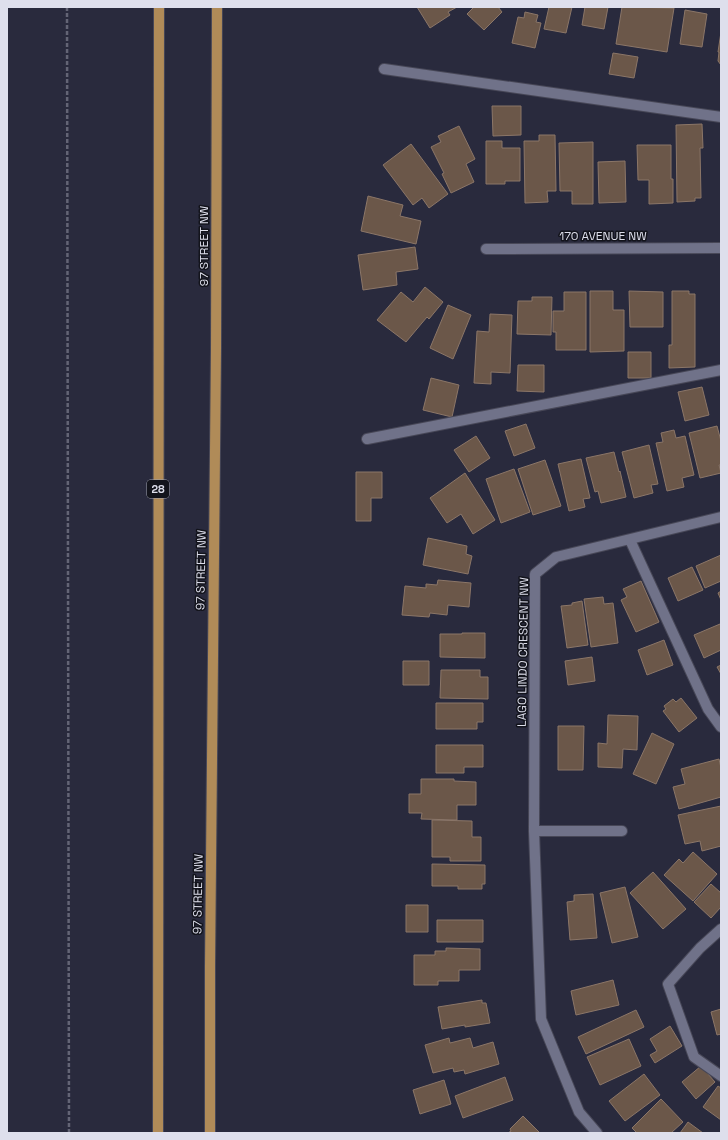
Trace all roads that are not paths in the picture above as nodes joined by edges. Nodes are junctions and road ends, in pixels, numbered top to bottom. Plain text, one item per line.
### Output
1 (159, 7) edge
2 (217, 7) edge
3 (384, 69) dead end
4 (721, 117) edge
5 (721, 248) edge
6 (486, 249) dead end
7 (721, 370) edge
8 (367, 439) dead end
9 (721, 517) edge
10 (630, 540) junction
11 (721, 727) edge
12 (534, 831) junction
13 (622, 831) dead end
14 (721, 929) edge
15 (721, 1076) edge
16 (158, 1133) edge
17 (210, 1133) edge
18 (597, 1133) edge

1 - 16 main road, 28
2 - 17 main road, 97 STREET NW
3 - 4 street
5 - 6 street, 170 AVENUE NW
7 - 8 street
9 - 10 street, LAGO LINDO CRESCENT NW
10 - 11 street
10 - 12 street, LAGO LINDO CRESCENT NW
12 - 13 street
12 - 18 street, LAGO LINDO CRESCENT NW
14 - 15 street

